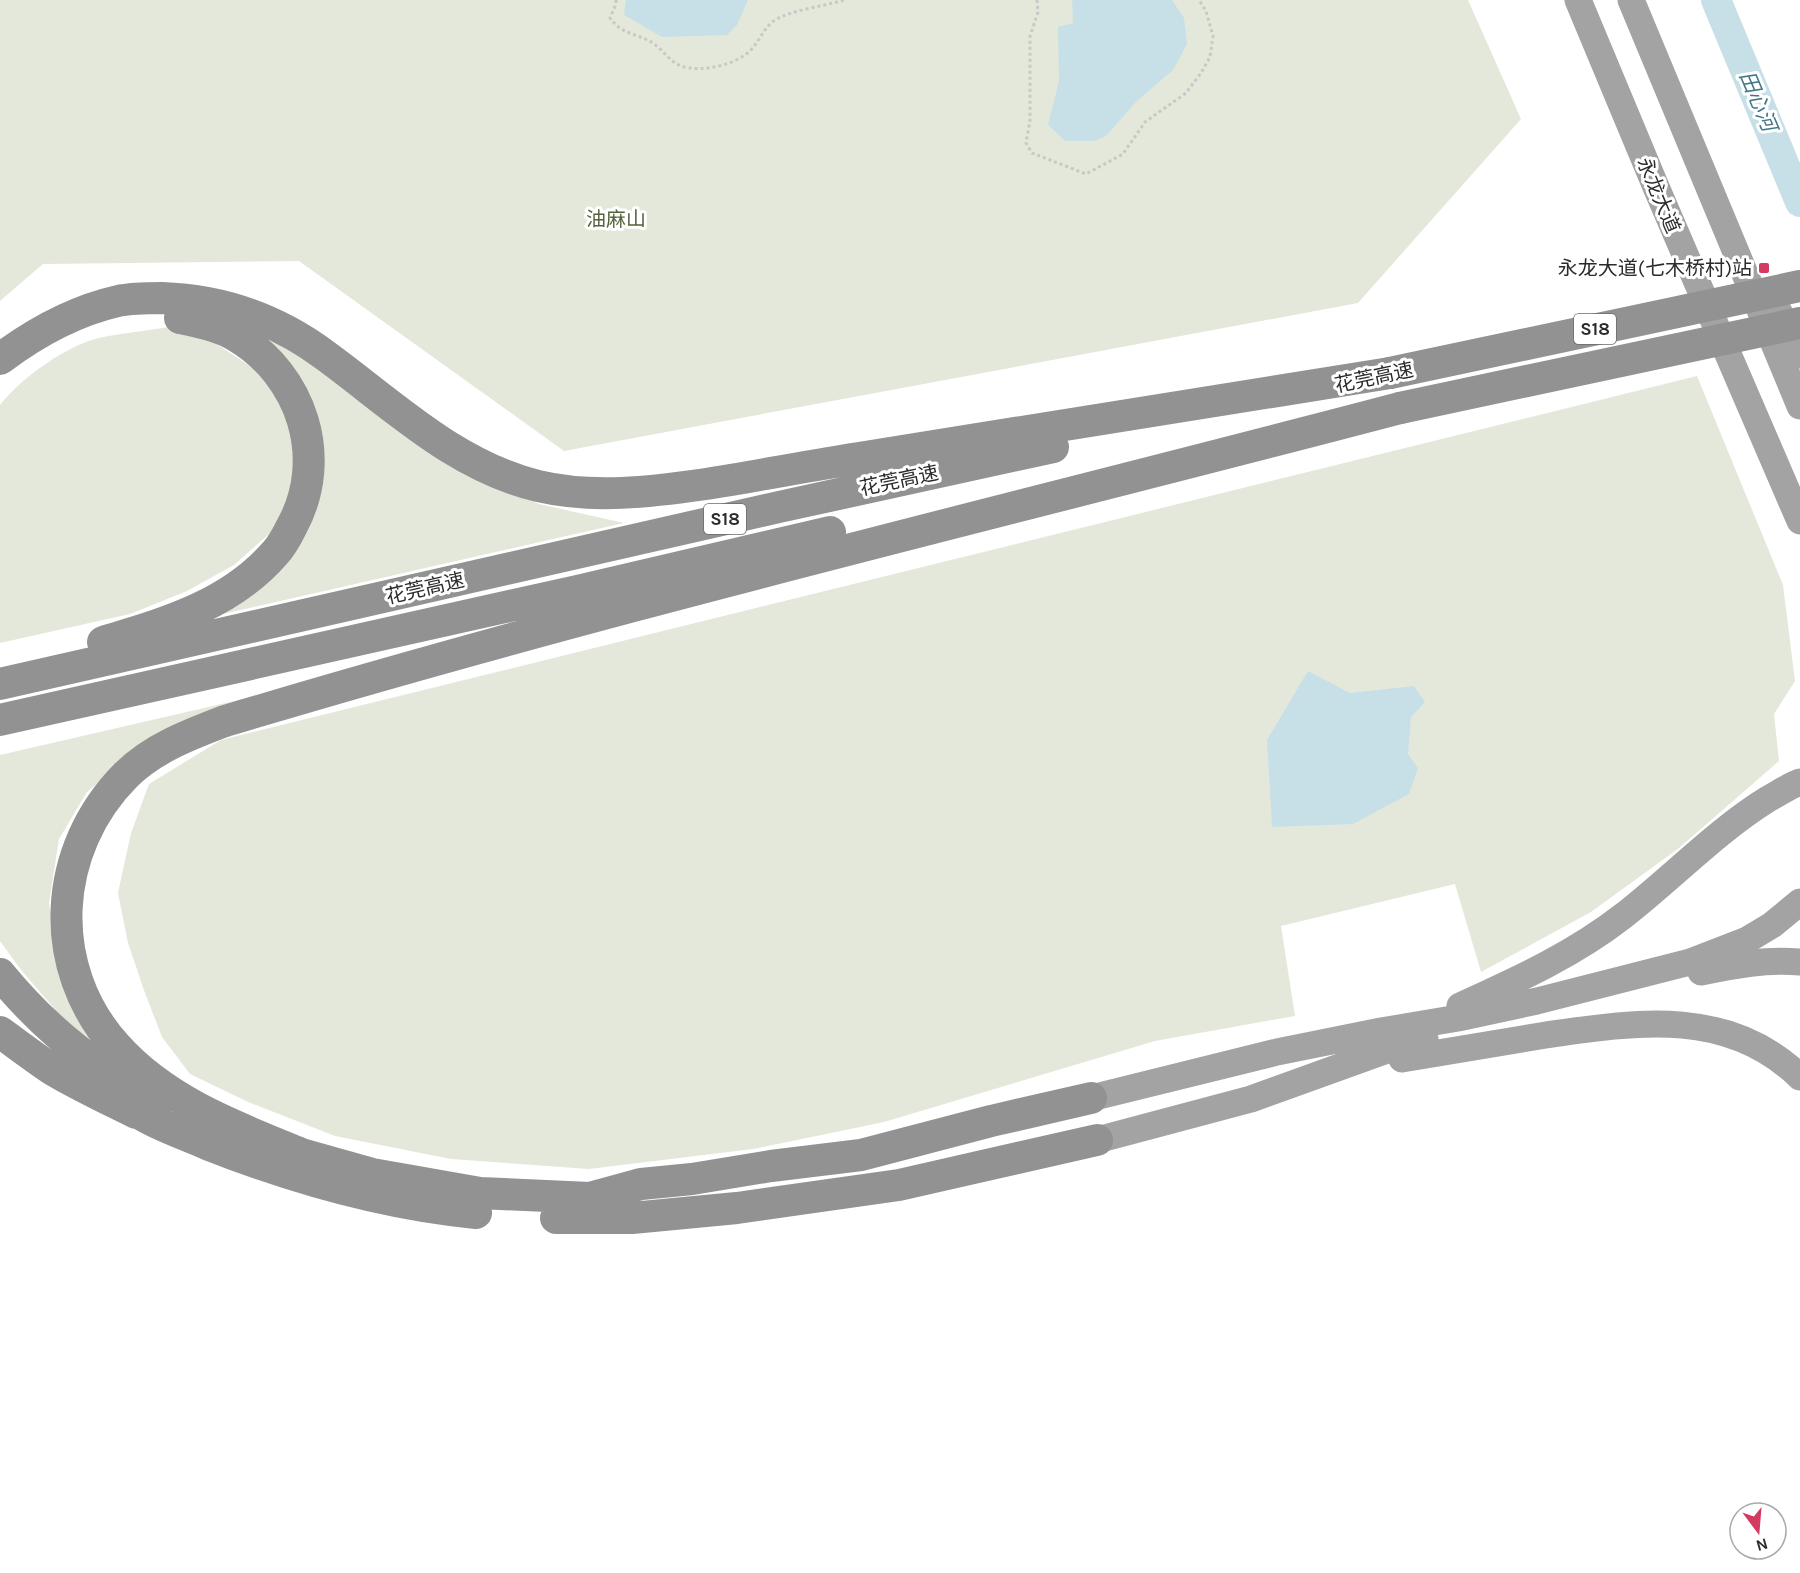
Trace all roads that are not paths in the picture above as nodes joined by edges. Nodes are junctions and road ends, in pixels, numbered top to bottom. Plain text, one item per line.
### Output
1 (1578, 0) edge
2 (1632, 0) edge
3 (1800, 286) edge
4 (1800, 323) edge
5 (1800, 355) edge
6 (0, 359) edge
7 (1390, 373) junction
8 (0, 379) edge
9 (1800, 406) edge
10 (1400, 408) junction
11 (1800, 521) edge
12 (60, 664) junction
13 (0, 669) edge
14 (0, 684) edge
15 (0, 720) edge
16 (1800, 782) edge
17 (1800, 902) edge
18 (1800, 962) edge
19 (0, 974) edge
20 (0, 1001) edge
21 (1381, 1031) junction
22 (0, 1032) edge
23 (1321, 1074) junction
24 (1800, 1077) edge
25 (1091, 1098) joint
26 (136, 1113) junction
27 (1097, 1140) joint
28 (302, 1154) junction

1 - 11 main road, 永龙大道
2 - 5 main road
2 - 9 main road
3 - 7 highway, 花莞高速 / S18, bridge
4 - 10 highway, 花莞高速 / S18, bridge
6 - 7 highway
7 - 12 highway, 花莞高速 / S18
8 - 12 highway
10 - 15 highway, 花莞高速 / S18
10 - 28 highway
12 - 13 highway
12 - 14 highway, 花莞高速 / S18
16 - 21 main road
17 - 21 main road
18 - 23 main road
19 - 28 highway
20 - 26 highway
21 - 25 main road
22 - 26 highway
23 - 24 main road
23 - 27 main road
25 - 28 highway
26 - 27 highway

